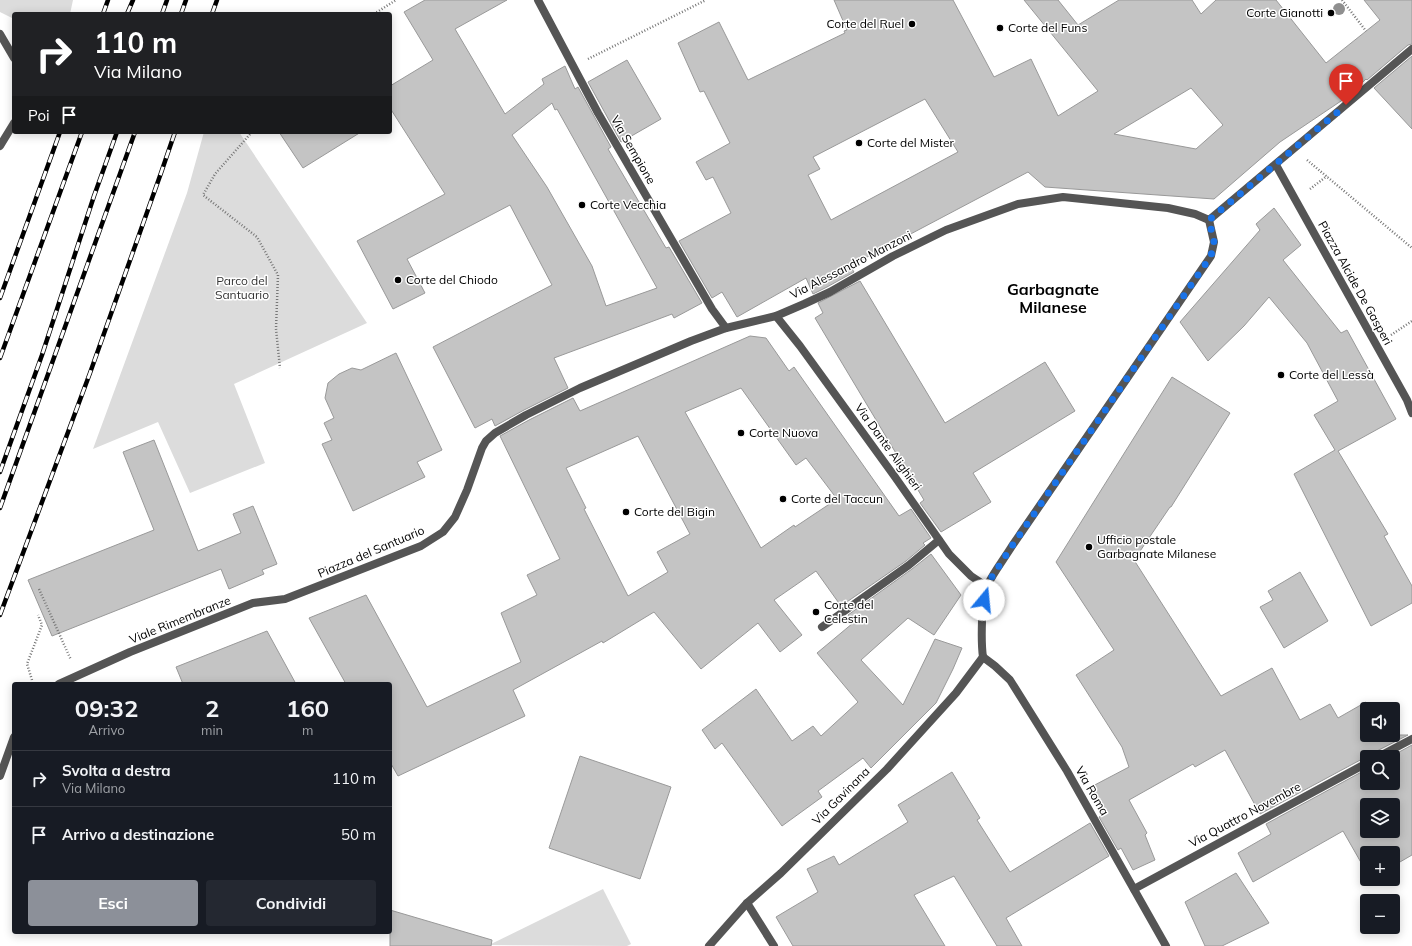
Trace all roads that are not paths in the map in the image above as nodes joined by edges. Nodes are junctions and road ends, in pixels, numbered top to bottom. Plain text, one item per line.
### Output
1 (538, 0) edge
2 (0, 34) edge
3 (1412, 49) edge
4 (12, 55) edge
5 (12, 126) edge
6 (0, 146) edge
7 (1276, 165) junction
8 (1209, 220) junction
9 (776, 316) junction
10 (726, 328) junction
11 (1412, 413) edge
12 (495, 433) joint
13 (939, 540) junction
14 (986, 586) junction
15 (313, 589) joint
16 (822, 627) dead end
17 (983, 657) junction
18 (63, 682) edge
19 (1412, 739) edge
20 (12, 743) edge
21 (1391, 750) edge
22 (1360, 767) edge
23 (0, 776) edge
24 (1134, 889) junction
25 (747, 903) junction
26 (709, 946) edge
27 (774, 946) edge
28 (1166, 946) edge

1 - 10 street, Via Sempione
2 - 4 street
3 - 7 street
5 - 6 street
7 - 8 street
7 - 11 street, Piazza Alcide De Gasperi
8 - 9 street, Via Alessandro Manzoni
8 - 14 street
9 - 10 street, Via Alessandro Manzoni
9 - 13 street, Via Dante Alighieri
10 - 12 street, Via Alessandro Manzoni
12 - 15 street, Piazza del Santuario
13 - 14 street, Via Dante Alighieri
13 - 16 street
14 - 17 street
15 - 18 street, Viale Rimembranze
17 - 24 street, Via Roma
17 - 25 street, Via Gavinana
19 - 21 street
20 - 23 street
22 - 24 street, Via Quattro Novembre
24 - 28 street, Via Roma
25 - 26 street, Via Gavinana
25 - 27 street

